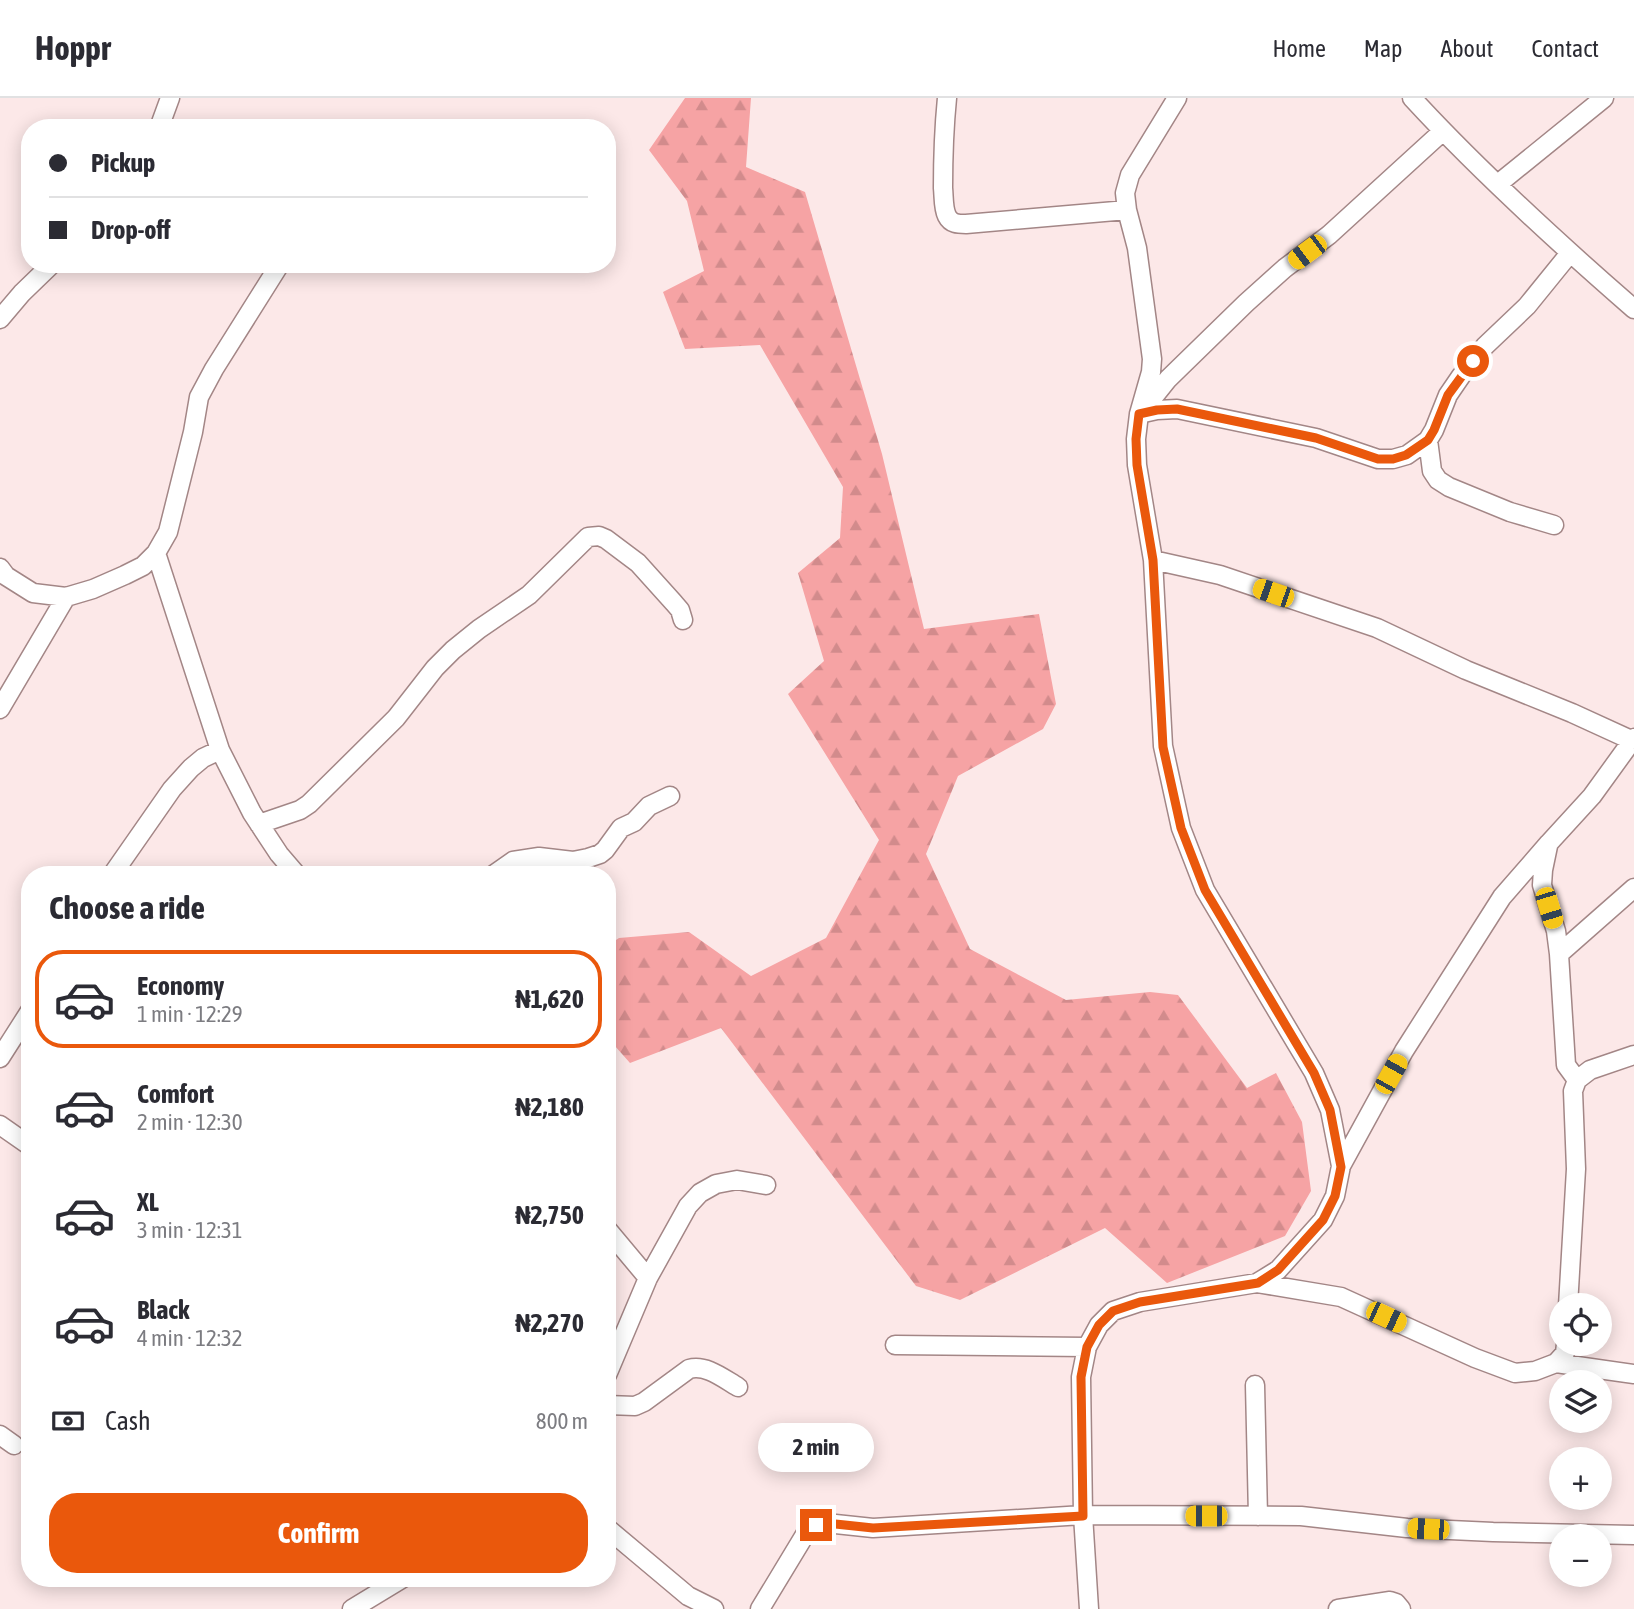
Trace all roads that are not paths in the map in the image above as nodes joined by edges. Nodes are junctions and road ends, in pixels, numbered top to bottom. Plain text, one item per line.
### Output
1 (170, 98) edge
2 (947, 98) edge
3 (1177, 98) edge
4 (1412, 98) edge
5 (1604, 98) edge
6 (162, 119) edge
7 (1443, 131) junction
8 (1498, 184) junction
9 (1127, 209) junction
10 (1570, 253) junction
11 (43, 273) edge
12 (274, 273) edge
13 (1631, 302) edge
14 (0, 319) edge
15 (1141, 410) junction
16 (1428, 440) junction
17 (1554, 525) dead end
18 (156, 553) junction
19 (1153, 560) junction
20 (0, 568) edge
21 (66, 597) junction
22 (683, 620) dead end
23 (0, 709) edge
24 (1633, 739) edge
25 (220, 750) junction
26 (670, 796) dead end
27 (259, 824) junction
28 (1549, 842) junction
29 (118, 866) edge
30 (289, 866) edge
31 (506, 866) edge
32 (1517, 880) junction
33 (1542, 885) junction
34 (1634, 888) edge
35 (1559, 954) junction
36 (21, 1025) edge
37 (1634, 1055) edge
38 (0, 1058) edge
39 (1577, 1080) junction
40 (0, 1125) edge
41 (21, 1140) edge
42 (1341, 1167) junction
43 (766, 1185) dead end
44 (616, 1240) edge
45 (648, 1278) junction
46 (1258, 1283) junction
47 (1569, 1293) edge
48 (895, 1345) dead end
49 (1087, 1347) junction
50 (616, 1354) edge
51 (1562, 1356) edge
52 (1556, 1363) junction
53 (1634, 1374) edge
54 (1255, 1385) dead end
55 (738, 1387) dead end
56 (616, 1405) edge
57 (1083, 1516) junction
58 (1258, 1516) junction
59 (1634, 1535) edge
60 (616, 1536) edge
61 (388, 1587) edge
62 (352, 1609) edge
63 (714, 1609) edge
64 (760, 1609) edge
65 (1089, 1609) edge
66 (1338, 1609) edge
67 (1401, 1609) edge

1 - 6 street
2 - 9 street
3 - 9 street
4 - 7 street
5 - 8 street
7 - 8 street
7 - 15 street
8 - 10 street
9 - 15 street
10 - 13 street
10 - 16 street
11 - 14 street
12 - 18 street
15 - 16 street
15 - 19 street
16 - 17 street
18 - 21 street
18 - 25 street
19 - 24 street
19 - 42 street
20 - 21 street
21 - 23 street
22 - 27 street
24 - 28 street
25 - 27 street
25 - 29 street
26 - 31 street
27 - 30 street
28 - 32 street
28 - 33 street
32 - 33 street
32 - 42 street
33 - 35 street
34 - 35 street
35 - 39 street
36 - 38 street
37 - 39 street
39 - 47 street
40 - 41 street
42 - 46 street
43 - 45 street
44 - 45 street
45 - 50 street
46 - 49 street
46 - 52 street
48 - 49 street
49 - 57 street
51 - 52 street
52 - 53 street
54 - 58 street
55 - 56 street
57 - 58 street
57 - 64 street
57 - 65 street
58 - 59 street
60 - 63 street
61 - 62 street
66 - 67 street

